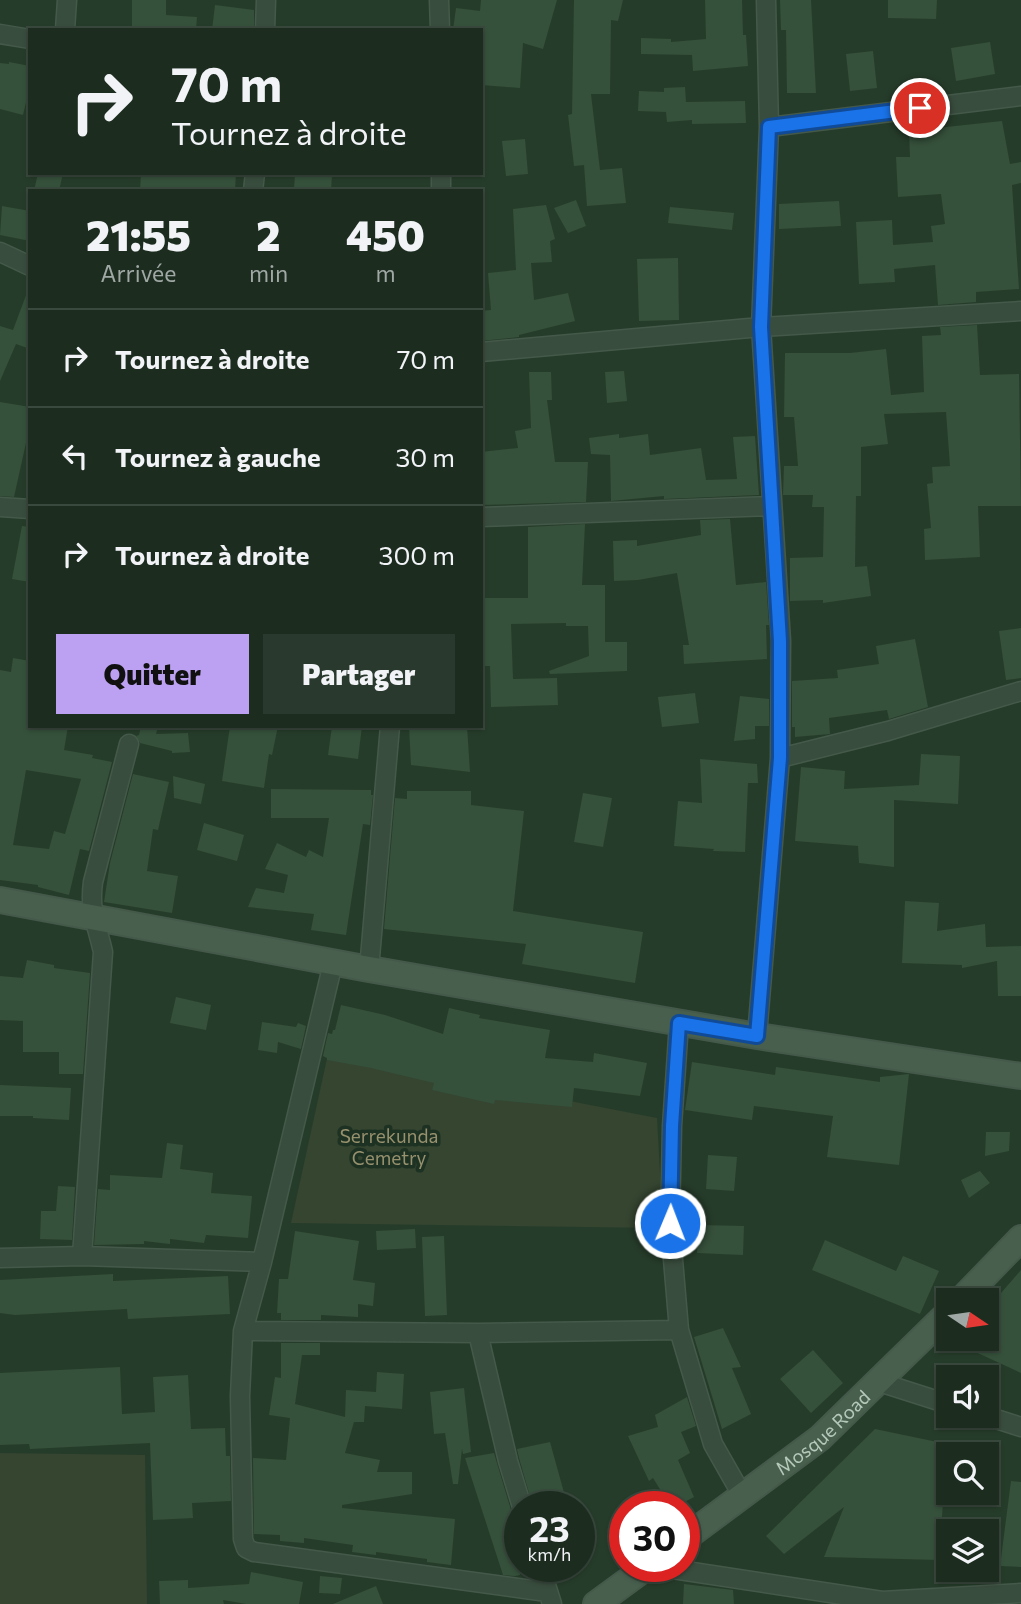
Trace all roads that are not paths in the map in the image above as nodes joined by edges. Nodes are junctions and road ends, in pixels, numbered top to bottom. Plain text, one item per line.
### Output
1 (67, 0) edge
2 (266, 0) edge
3 (439, 0) edge
4 (766, 0) edge
5 (65, 28) edge
6 (265, 28) edge
7 (439, 28) edge
8 (0, 34) edge
9 (28, 39) edge
10 (1021, 96) edge
11 (769, 127) junction
12 (0, 252) edge
13 (28, 265) edge
14 (1021, 311) edge
15 (761, 327) junction
16 (483, 352) edge
17 (772, 506) junction
18 (0, 507) edge
19 (28, 509) edge
20 (483, 517) edge
21 (1021, 691) edge
22 (390, 728) edge
23 (129, 744) dead end
24 (780, 758) junction
25 (0, 900) edge
26 (92, 917) junction
27 (333, 962) junction
28 (369, 970) junction
29 (679, 1023) junction
30 (757, 1036) junction
31 (1021, 1076) edge
32 (1021, 1238) edge
33 (82, 1255) junction
34 (0, 1258) edge
35 (262, 1262) junction
36 (973, 1288) edge
37 (936, 1325) edge
38 (679, 1330) junction
39 (243, 1331) junction
40 (478, 1334) junction
41 (879, 1382) junction
42 (936, 1400) edge
43 (999, 1420) edge
44 (1021, 1427) edge
45 (517, 1491) edge
46 (742, 1495) junction
47 (700, 1527) edge
48 (700, 1574) edge
49 (627, 1582) edge
50 (1021, 1593) edge
51 (550, 1598) edge
52 (882, 1602) edge
53 (596, 1604) edge

1 - 5 street
2 - 6 street
3 - 7 street
4 - 11 street
8 - 9 street
10 - 11 street
11 - 15 street
12 - 13 street
14 - 15 street
15 - 16 street
15 - 17 street
17 - 20 street
17 - 24 street
18 - 19 street
21 - 24 street
22 - 28 street
23 - 26 street
24 - 30 street
25 - 26 street
26 - 27 street
26 - 33 street
27 - 28 street
27 - 35 street
28 - 29 street
29 - 30 street
29 - 38 street
30 - 31 street
32 - 36 street
33 - 34 street
33 - 35 street
35 - 39 street
37 - 41 street, Mosque Road
38 - 40 street
38 - 46 street
39 - 40 street
39 - 51 street
40 - 45 street
41 - 42 street
41 - 46 street, Mosque Road
43 - 44 street
46 - 47 street, Mosque Road
48 - 52 street
49 - 53 street
50 - 52 street

